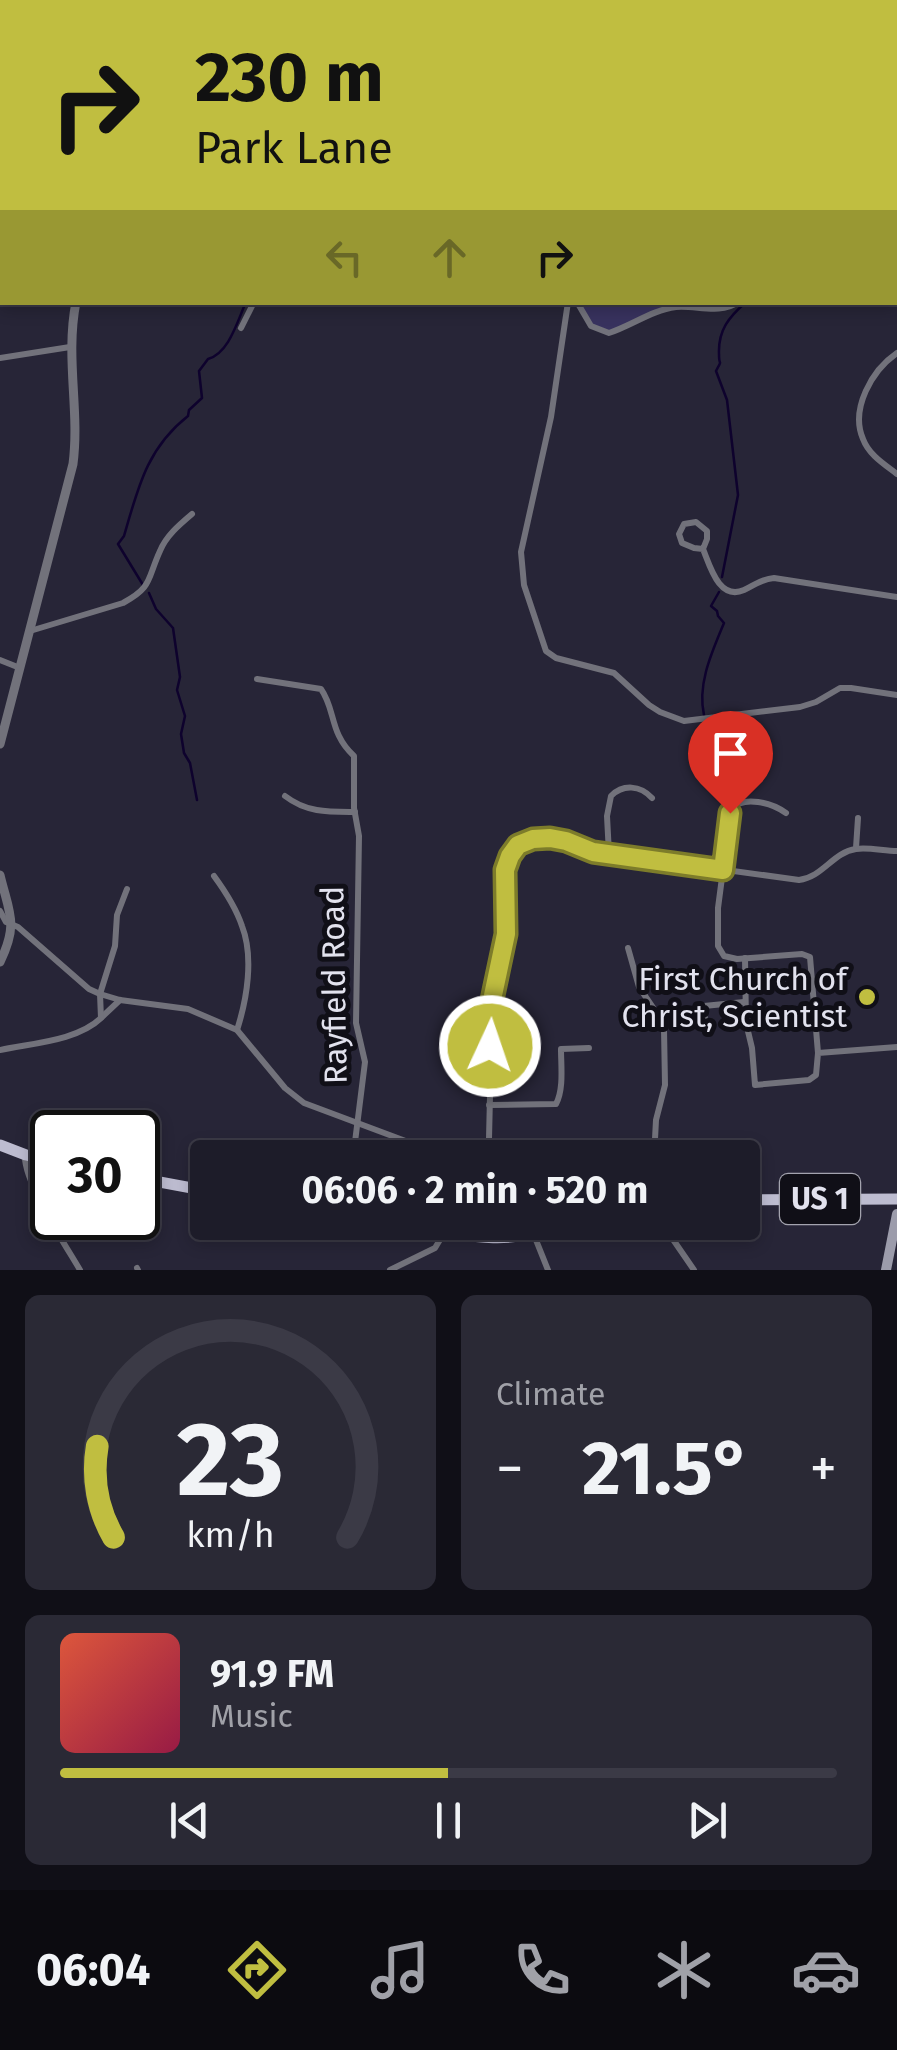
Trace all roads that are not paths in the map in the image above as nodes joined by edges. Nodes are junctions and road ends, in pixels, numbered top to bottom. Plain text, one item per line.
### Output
1 (76, 305) edge
2 (252, 305) edge
3 (568, 305) edge
4 (578, 305) edge
5 (732, 305) edge
6 (581, 312) junction
7 (566, 314) junction
8 (241, 328) dead end
9 (70, 347) junction
10 (897, 353) edge
11 (0, 358) edge
12 (897, 474) edge
13 (192, 514) dead end
14 (703, 548) junction
15 (897, 597) edge
16 (30, 631) junction
17 (0, 660) edge
18 (20, 668) junction
19 (257, 679) dead end
20 (897, 694) edge
21 (0, 744) edge
22 (285, 796) dead end
23 (652, 798) dead end
24 (355, 812) junction
25 (786, 813) dead end
26 (858, 818) dead end
27 (856, 848) junction
28 (897, 852) edge
29 (610, 854) junction
30 (723, 870) junction
31 (0, 875) edge
32 (214, 876) dead end
33 (127, 890) dead end
34 (0, 911) edge
35 (11, 924) junction
36 (628, 948) dead end
37 (745, 958) junction
38 (0, 962) edge
39 (100, 994) junction
40 (120, 1000) junction
41 (744, 1002) junction
42 (101, 1018) junction
43 (705, 1020) dead end
44 (236, 1030) junction
45 (897, 1047) edge
46 (589, 1048) dead end
47 (0, 1050) edge
48 (818, 1052) junction
49 (489, 1105) junction
50 (358, 1122) junction
51 (356, 1140) edge
52 (404, 1140) edge
53 (488, 1140) edge
54 (655, 1140) edge
55 (0, 1146) edge
56 (0, 1155) edge
57 (26, 1155) junction
58 (30, 1156) edge
59 (160, 1182) edge
60 (190, 1188) edge
61 (897, 1199) edge
62 (760, 1200) edge
63 (897, 1214) edge
64 (441, 1240) edge
65 (536, 1240) edge
66 (673, 1240) edge
67 (80, 1270) edge
68 (390, 1270) edge
69 (548, 1270) edge
70 (694, 1270) edge
71 (886, 1270) edge

1 - 9 street
2 - 8 street
3 - 7 street
4 - 6 street
5 - 6 street
6 - 7 street
7 - 20 street
9 - 11 street
9 - 16 street
10 - 12 street
13 - 16 street
14 - 14 street
14 - 15 street
16 - 18 street
17 - 18 street
18 - 21 street
19 - 24 street, Rayfield Road
22 - 24 street
23 - 29 street
24 - 50 street, Rayfield Road
25 - 30 street
26 - 27 street
27 - 28 street
27 - 30 street
29 - 30 street
29 - 49 street
30 - 37 street
31 - 35 street
32 - 44 street
33 - 39 street
34 - 35 street
35 - 38 street
35 - 39 street
36 - 54 street
37 - 41 street
37 - 48 street
39 - 40 street
39 - 42 street
40 - 42 street
40 - 44 street
41 - 43 street
41 - 48 street
42 - 47 street
44 - 50 street
45 - 48 street
46 - 49 street
49 - 53 street
50 - 51 street, Rayfield Road
50 - 52 street
55 - 57 main road
56 - 57 main road
57 - 58 main road
57 - 67 street
59 - 60 main road
61 - 62 main road, US 1
63 - 71 main road
64 - 68 street
65 - 69 street
66 - 70 street

